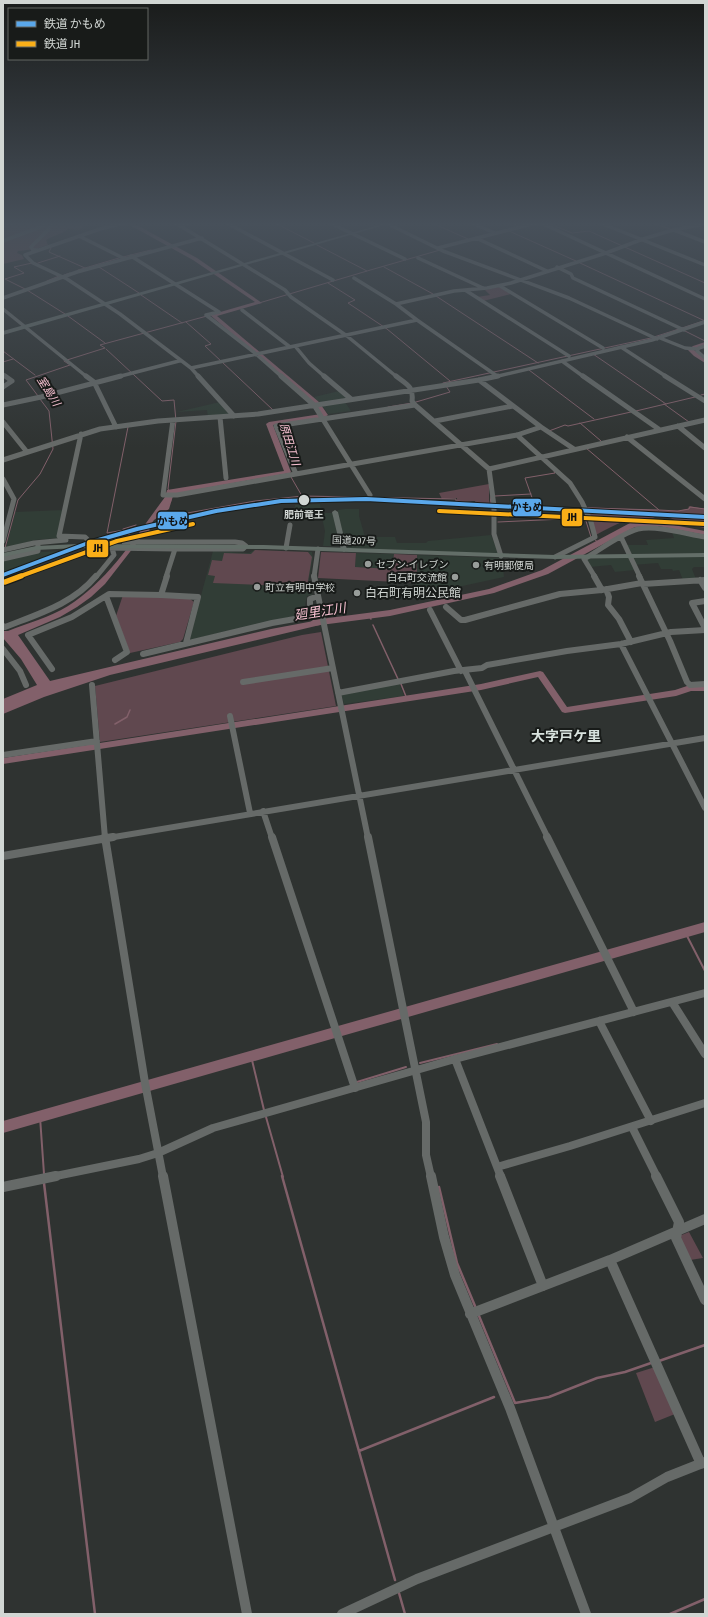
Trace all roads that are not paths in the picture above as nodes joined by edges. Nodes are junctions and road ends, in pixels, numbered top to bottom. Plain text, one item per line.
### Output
1 (96, 297) edge
2 (125, 297) edge
3 (196, 297) edge
4 (292, 297) edge
5 (385, 297) edge
6 (424, 297) edge
7 (477, 297) edge
8 (519, 297) edge
9 (568, 297) edge
10 (615, 297) edge
11 (104, 303) junction
12 (396, 304) junction
13 (3, 309) edge
14 (242, 310) dead end
15 (417, 320) junction
16 (705, 322) edge
17 (26, 326) junction
18 (682, 329) junction
19 (3, 333) edge
20 (347, 336) junction
21 (656, 338) junction
22 (292, 346) junction
23 (705, 346) edge
24 (622, 347) junction
25 (603, 348) dead end
26 (697, 349) junction
27 (256, 353) junction
28 (569, 356) dead end
29 (705, 358) edge
30 (179, 361) junction
31 (562, 361) junction
32 (191, 368) junction
33 (3, 374) edge
34 (494, 374) junction
35 (479, 380) junction
36 (94, 382) junction
37 (3, 387) edge
38 (412, 390) junction
39 (351, 400) junction
40 (705, 401) edge
41 (414, 403) junction
42 (313, 404) junction
43 (3, 405) edge
44 (513, 406) junction
45 (234, 416) junction
46 (220, 417) junction
47 (323, 419) junction
48 (175, 420) junction
49 (705, 420) edge
50 (435, 421) junction
51 (3, 422) edge
52 (116, 426) junction
53 (677, 426) junction
54 (541, 427) junction
55 (660, 430) junction
56 (81, 434) junction
57 (518, 435) junction
58 (627, 437) junction
59 (461, 445) junction
60 (705, 448) edge
61 (574, 449) junction
62 (27, 452) junction
63 (540, 457) junction
64 (3, 460) edge
65 (351, 465) junction
66 (488, 469) junction
67 (292, 474) junction
68 (226, 478) dead end
69 (3, 479) edge
70 (370, 495) dead end
71 (705, 500) edge
72 (335, 512) dead end
73 (290, 525) dead end
74 (621, 537) junction
75 (705, 537) edge
76 (3, 541) edge
77 (124, 542) dead end
78 (38, 543) junction
79 (246, 546) junction
80 (105, 548) dead end
81 (115, 548) junction
82 (286, 548) junction
83 (175, 549) junction
84 (318, 549) junction
85 (3, 550) edge
86 (344, 550) junction
87 (3, 555) edge
88 (705, 555) edge
89 (501, 556) junction
90 (630, 556) junction
91 (587, 557) junction
92 (555, 558) junction
93 (3, 559) edge
94 (703, 580) edge
95 (643, 583) junction
96 (705, 588) edge
97 (604, 590) junction
98 (161, 595) junction
99 (106, 596) junction
100 (318, 596) junction
101 (705, 602) edge
102 (446, 607) dead end
103 (430, 610) dead end
104 (3, 626) edge
105 (705, 629) edge
106 (665, 633) junction
107 (631, 642) junction
108 (186, 643) junction
109 (621, 644) junction
110 (3, 649) edge
111 (143, 654) dead end
112 (115, 660) dead end
113 (333, 668) junction
114 (52, 669) dead end
115 (463, 671) junction
116 (243, 682) dead end
117 (705, 684) edge
118 (26, 685) dead end
119 (92, 685) dead end
120 (338, 693) junction
121 (231, 722) dead end
122 (705, 738) edge
123 (97, 744) junction
124 (671, 744) junction
125 (3, 755) edge
126 (514, 770) junction
127 (359, 795) junction
128 (705, 808) edge
129 (263, 811) junction
130 (250, 814) junction
131 (105, 837) junction
132 (3, 856) edge
133 (705, 993) edge
134 (672, 1002) junction
135 (634, 1012) junction
136 (600, 1022) junction
137 (705, 1054) edge
138 (455, 1059) junction
139 (416, 1070) junction
140 (355, 1088) junction
141 (705, 1103) edge
142 (651, 1121) junction
143 (632, 1127) junction
144 (158, 1153) junction
145 (497, 1167) junction
146 (3, 1187) edge
147 (705, 1219) edge
148 (677, 1231) junction
149 (610, 1260) junction
150 (543, 1286) junction
151 (705, 1300) edge
152 (470, 1314) junction
153 (703, 1463) edge
154 (555, 1527) junction
155 (248, 1614) edge
156 (342, 1614) edge
157 (586, 1614) edge

1 - 11 street
2 - 11 main road
3 - 27 street
4 - 20 street
5 - 12 street
6 - 12 street
7 - 28 street
8 - 25 street
9 - 21 street
10 - 18 street
11 - 17 main road
11 - 30 street
12 - 15 street
13 - 17 street
14 - 22 street
15 - 20 street
15 - 34 street
16 - 18 street
17 - 19 main road
17 - 36 street
18 - 21 street
20 - 22 street
20 - 38 street
21 - 24 street
21 - 26 street
22 - 27 street
22 - 39 street
23 - 26 street
24 - 31 street
24 - 40 street
26 - 29 street
27 - 32 street
27 - 42 street
30 - 32 street
30 - 36 street
31 - 34 street
31 - 55 street
32 - 45 street
33 - 37 street
34 - 35 street
35 - 38 street
35 - 44 street
36 - 43 street
36 - 52 street
38 - 39 street
38 - 41 street
39 - 42 street
41 - 47 street
41 - 50 street
42 - 45 street
42 - 47 street
44 - 50 street
44 - 54 street
45 - 46 street
46 - 48 street
46 - 68 street
47 - 65 street
47 - 67 street
48 - 52 street
48 - 67 street
49 - 53 street
50 - 59 street
51 - 62 street
52 - 56 street
53 - 55 street
53 - 60 street
54 - 57 street
54 - 61 street
55 - 58 street
56 - 62 street
56 - 78 street
57 - 59 street
57 - 63 street
58 - 61 street
58 - 71 street
59 - 65 street
59 - 66 street
61 - 63 street
62 - 64 street
63 - 66 street
63 - 92 street
65 - 67 street
65 - 70 street
66 - 89 street
69 - 76 street
72 - 86 main road
73 - 82 street
74 - 75 street
74 - 90 street
74 - 91 street
77 - 79 street
78 - 85 street
78 - 93 street
79 - 82 highway, 国道207号
79 - 83 street
79 - 87 highway, 国道207号
80 - 81 street
81 - 83 street
81 - 104 street
82 - 84 highway, 国道207号
83 - 98 street
84 - 86 highway, 国道207号
84 - 100 street
86 - 89 highway, 国道207号
88 - 90 highway, 国道207号
89 - 92 highway, 国道207号
90 - 91 highway, 国道207号
90 - 95 street
91 - 92 highway, 国道207号
91 - 97 street
94 - 95 street
94 - 96 street
95 - 97 street
95 - 106 street
97 - 102 street
97 - 107 street
98 - 99 street
98 - 108 street
99 - 112 street
99 - 114 street
100 - 108 street
100 - 113 street
101 - 105 street
103 - 115 street
105 - 106 street
106 - 107 street
106 - 117 street
107 - 109 street
108 - 111 street
109 - 115 street
109 - 124 street
110 - 118 street
113 - 116 street
113 - 120 street
115 - 120 street
115 - 126 street
119 - 123 street
120 - 127 street
121 - 130 street
122 - 124 street
123 - 125 street
123 - 131 street
124 - 126 street
124 - 128 street
126 - 127 street
126 - 135 street
127 - 129 street
127 - 139 street
129 - 130 street
129 - 140 street
130 - 131 street
131 - 132 street
131 - 144 street
133 - 134 street
134 - 135 street
134 - 137 street
135 - 136 street
136 - 138 street
136 - 142 street
138 - 139 street
138 - 145 street
139 - 140 street
139 - 152 street
140 - 144 street
141 - 142 street
142 - 143 street
143 - 145 street
143 - 148 street
144 - 146 street
144 - 155 street
145 - 150 street
147 - 148 street
148 - 149 street
148 - 151 street
149 - 150 street
149 - 153 street
150 - 152 street
152 - 154 street
153 - 154 street
154 - 156 street
154 - 157 street

